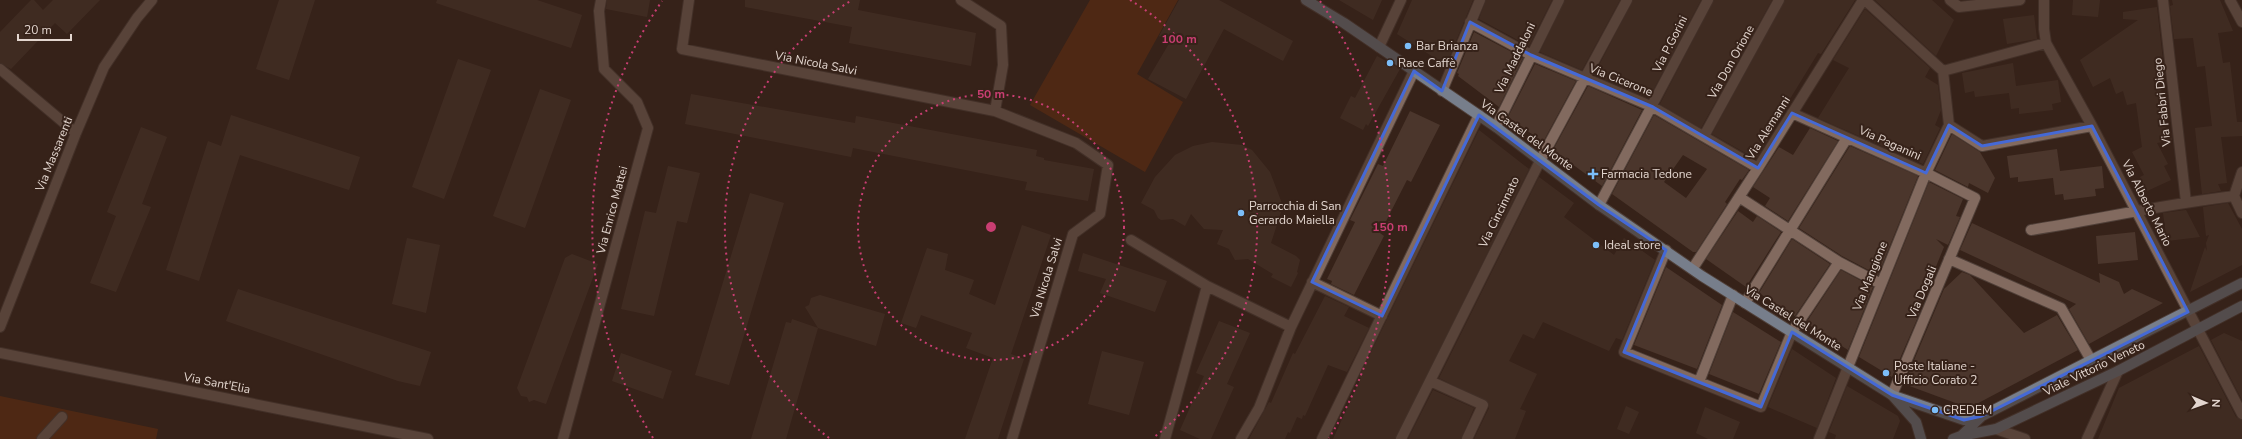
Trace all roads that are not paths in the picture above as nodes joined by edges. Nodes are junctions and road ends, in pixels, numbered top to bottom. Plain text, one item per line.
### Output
1 (152, 0) edge
2 (601, 0) edge
3 (689, 0) edge
4 (961, 0) edge
5 (1306, 0) edge
6 (1401, 0) edge
7 (1480, 0) edge
8 (1559, 0) edge
9 (1626, 0) edge
10 (1708, 0) edge
11 (1779, 0) edge
12 (1864, 0) edge
13 (1950, 0) edge
14 (2020, 0) edge
15 (2044, 0) edge
16 (2163, 0) edge
17 (2230, 0) edge
18 (1470, 22) junction
19 (2242, 22) edge
20 (2046, 43) junction
21 (1379, 47) junction
22 (1531, 55) junction
23 (0, 69) edge
24 (1414, 71) junction
25 (1944, 71) junction
26 (1585, 79) junction
27 (1442, 91) junction
28 (1653, 106) junction
29 (994, 111) junction
30 (1792, 113) junction
31 (1478, 115) junction
32 (1949, 125) junction
33 (2092, 126) junction
34 (1496, 127) junction
35 (76, 133) junction
36 (1704, 136) junction
37 (1847, 138) junction
38 (1540, 159) junction
39 (1758, 168) junction
40 (2242, 172) edge
41 (1926, 174) junction
42 (2234, 196) junction
43 (1739, 197) junction
44 (1975, 198) joint
45 (2186, 202) junction
46 (1599, 205) junction
47 (2137, 212) junction
48 (2242, 213) edge
49 (1789, 229) junction
50 (2031, 230) dead end
51 (1131, 240) dead end
52 (1666, 250) junction
53 (1949, 259) junction
54 (1839, 262) junction
55 (1693, 268) junction
56 (1312, 282) junction
57 (2242, 283) edge
58 (1881, 284) junction
59 (1207, 286) junction
60 (1733, 295) junction
61 (1745, 303) junction
62 (2242, 306) edge
63 (2188, 312) junction
64 (1382, 316) junction
65 (1291, 327) junction
66 (0, 328) edge
67 (2198, 331) junction
68 (1792, 332) junction
69 (0, 353) edge
70 (2091, 360) junction
71 (1847, 367) junction
72 (2118, 371) junction
73 (1430, 381) junction
74 (1698, 382) junction
75 (1892, 396) junction
76 (2242, 414) edge
77 (1982, 416) junction
78 (62, 417) dead end
79 (1996, 430) junction
80 (1957, 437) edge
81 (42, 439) edge
82 (428, 439) edge
83 (563, 439) edge
84 (1012, 439) edge
85 (1165, 439) edge
86 (1241, 439) edge
87 (1322, 439) edge
88 (1401, 439) edge
89 (1467, 439) edge
90 (1819, 439) edge
91 (1921, 439) edge
92 (2025, 439) edge
93 (2086, 439) edge

1 - 35 street, Via Massarenti
2 - 83 street, Via Enrico Mattei
3 - 29 street, Via Nicola Salvi
4 - 29 street
5 - 21 main road, Via Castel del Monte
6 - 21 street
7 - 18 street
8 - 22 street, Via Maddaloni
9 - 26 street, Via Cincinnato
10 - 28 street, Via P.Gorini
11 - 36 street, Via Don Orione
12 - 25 street
12 - 30 street, Via Alemanni
13 - 14 street
15 - 20 street, Via Alberto Mario
16 - 45 street, Via Fabbri Diego
17 - 19 street
18 - 22 street, Via Cicerone
18 - 27 street
20 - 25 street
20 - 33 street, Via Alberto Mario
21 - 24 main road, Via Castel del Monte
22 - 26 street, Via Cicerone
22 - 34 street, Via Maddaloni
23 - 35 street
24 - 27 main road, Via Castel del Monte
24 - 56 street
25 - 32 street
26 - 28 street, Via Cicerone
26 - 38 street, Via Cincinnato
27 - 31 main road, Via Castel del Monte
28 - 36 street, Via Cicerone
28 - 46 street, Via P.Gorini
29 - 84 street, Via Nicola Salvi
30 - 37 street, Via Paganini
30 - 39 street, Via Alemanni
31 - 34 main road, Via Castel del Monte
31 - 64 street
32 - 33 street
32 - 41 street, Via Mangione
33 - 47 street, Via Alberto Mario
34 - 38 main road, Via Castel del Monte
35 - 66 street, Via Massarenti
36 - 39 street, Via Cicerone
37 - 41 street, Via Paganini
37 - 49 street
38 - 46 main road, Via Castel del Monte
38 - 73 street, Via Cincinnato
39 - 43 street, Via Alemanni
40 - 42 street
41 - 44 street, Via Paganini
41 - 58 street, Via Mangione
42 - 45 street
42 - 48 street
43 - 49 street
43 - 55 street, Via Alemanni
44 - 53 street, Via Dogali
45 - 47 street
46 - 52 main road, Via Castel del Monte
47 - 50 street
47 - 63 street, Via Alberto Mario
49 - 54 street
49 - 61 street
51 - 59 street
52 - 55 main road, Via Castel del Monte
52 - 74 street
53 - 70 street
53 - 75 street, Via Dogali
54 - 58 street
54 - 68 street
55 - 60 main road, Via Castel del Monte
56 - 64 street
56 - 65 street
57 - 63 main road, Viale Vittorio Veneto
58 - 71 street, Via Mangione
59 - 65 street
59 - 85 street
60 - 61 main road, Via Castel del Monte
60 - 74 street
61 - 68 main road, Via Castel del Monte
62 - 67 main road, Viale Vittorio Veneto
63 - 67 street, Via Alberto Mario
63 - 70 main road, Viale Vittorio Veneto
64 - 87 street
65 - 86 street
67 - 72 main road, Viale Vittorio Veneto
67 - 76 street, Via Alberto Mario
68 - 71 main road, Via Castel del Monte
68 - 74 street
69 - 82 street, Via Sant'Elia
70 - 77 main road, Viale Vittorio Veneto
71 - 75 main road, Via Castel del Monte
71 - 90 street, Via Mangione
72 - 79 main road, Viale Vittorio Veneto
72 - 93 street
73 - 88 street, Via Cincinnato
73 - 89 street
75 - 77 main road, Via Castel del Monte
75 - 91 main road, Via Castel del Monte
77 - 80 main road
78 - 81 street
79 - 80 main road, Viale Vittorio Veneto
79 - 92 street

